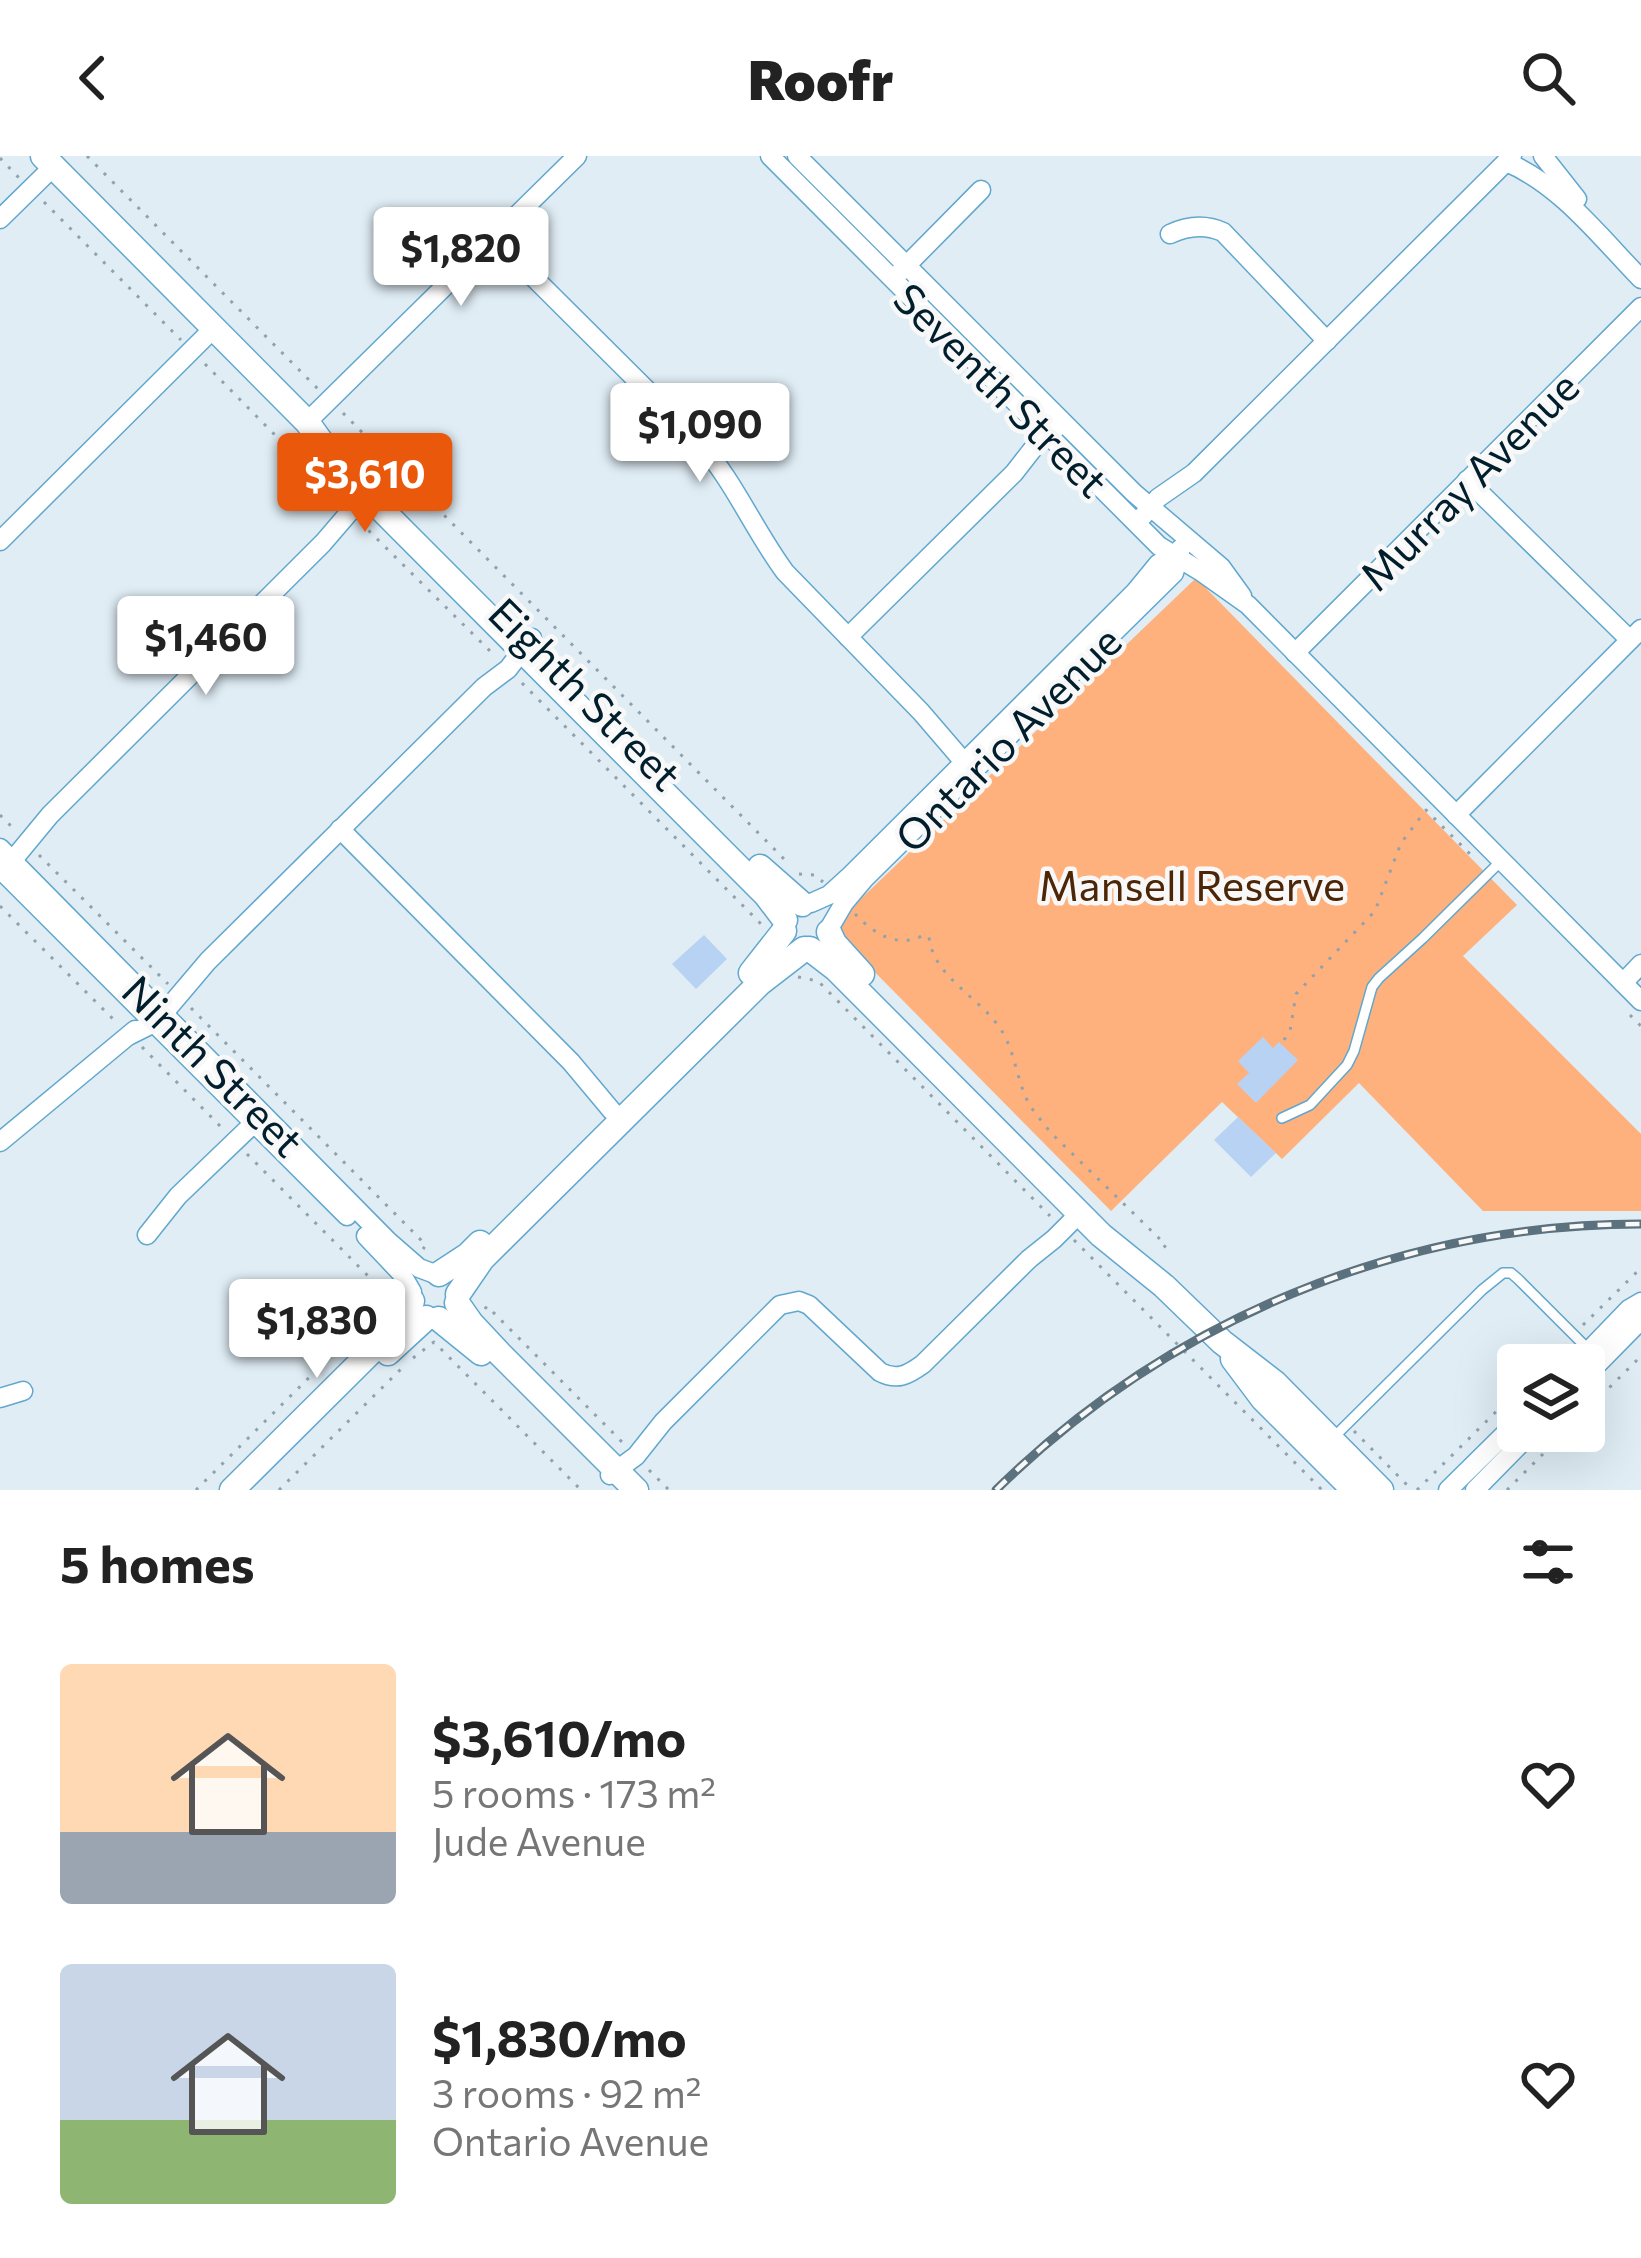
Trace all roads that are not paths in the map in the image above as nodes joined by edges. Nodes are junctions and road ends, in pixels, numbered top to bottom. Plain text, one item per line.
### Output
1 (577, 156) edge
2 (770, 156) edge
3 (797, 156) edge
4 (1543, 156) edge
5 (1509, 159) edge
6 (48, 162) edge
7 (981, 190) dead end
8 (0, 219) edge
9 (1170, 234) dead end
10 (494, 238) junction
11 (1641, 263) edge
12 (900, 272) junction
13 (1641, 279) edge
14 (1641, 308) edge
15 (213, 329) junction
16 (1328, 340) junction
17 (1064, 423) junction
18 (312, 427) junction
19 (1050, 438) junction
20 (1467, 480) junction
21 (365, 502) junction
22 (1155, 512) junction
23 (1139, 526) junction
24 (0, 542) edge
25 (1182, 549) junction
26 (1635, 635) edge
27 (848, 637) junction
28 (1295, 653) junction
29 (517, 654) junction
30 (971, 762) junction
31 (1456, 815) junction
32 (340, 829) junction
33 (3, 860) edge
34 (1501, 861) junction
35 (807, 927) junction
36 (1641, 964) edge
37 (1623, 983) junction
38 (1641, 1001) edge
39 (155, 1014) junction
40 (616, 1107) junction
41 (1282, 1118) dead end
42 (253, 1124) junction
43 (0, 1142) edge
44 (1069, 1218) junction
45 (147, 1235) dead end
46 (1164, 1286) junction
47 (423, 1296) junction
48 (1641, 1302) edge
49 (1641, 1320) edge
50 (1580, 1344) edge
51 (1600, 1344) edge
52 (1605, 1346) edge
53 (23, 1391) dead end
54 (0, 1398) edge
55 (1497, 1442) edge
56 (1324, 1446) junction
57 (1512, 1452) edge
58 (614, 1476) edge
59 (232, 1490) edge
60 (250, 1490) edge
61 (636, 1490) edge
62 (1354, 1490) edge
63 (1381, 1490) edge
64 (1448, 1490) edge
65 (1475, 1490) edge

1 - 10 street
2 - 12 street, Seventh Street
3 - 12 street, Seventh Street
4 - 11 street
5 - 13 street
5 - 16 street
6 - 8 street
6 - 15 street, Eighth Street
7 - 12 street
9 - 16 street
10 - 18 street
10 - 27 street
12 - 17 street, Seventh Street
12 - 19 street, Seventh Street
14 - 20 street, Murray Avenue
15 - 18 street, Eighth Street
15 - 24 street
16 - 22 street
17 - 19 street
17 - 22 street, Seventh Street
18 - 21 street, Eighth Street
19 - 23 street, Seventh Street
19 - 27 street
20 - 26 street
20 - 28 street, Murray Avenue
21 - 29 street, Eighth Street
21 - 33 street
22 - 23 street
22 - 25 street, Seventh Street
23 - 25 street, Seventh Street
25 - 28 street, Seventh Street
25 - 30 street, Ontario Avenue
26 - 31 street
27 - 30 street
28 - 31 street, Seventh Street
29 - 32 street
29 - 35 street, Eighth Street
30 - 35 street, Ontario Avenue
31 - 34 street, Seventh Street
32 - 39 street
32 - 40 street
33 - 39 street, Ninth Street
34 - 37 street, Seventh Street
34 - 41 lane
35 - 40 street, Ontario Avenue
35 - 44 street, Eighth Street
35 - 46 street, Eighth Street
35 - 47 street, Ontario Avenue
36 - 37 street
37 - 38 street, Seventh Street
39 - 42 street, Ninth Street
39 - 43 street
39 - 47 street, Ninth Street
40 - 47 street, Ontario Avenue
42 - 45 street
42 - 47 street, Ninth Street
44 - 46 street, Eighth Street
44 - 58 street
46 - 56 street, Eighth Street
47 - 58 street, Ninth Street
47 - 59 street, Ontario Avenue
47 - 60 street, Ontario Avenue
48 - 51 street
49 - 52 street
50 - 56 lane
53 - 54 street
55 - 64 street
56 - 62 street, Eighth Street
56 - 63 street, Eighth Street
57 - 65 street
58 - 61 street, Ninth Street

